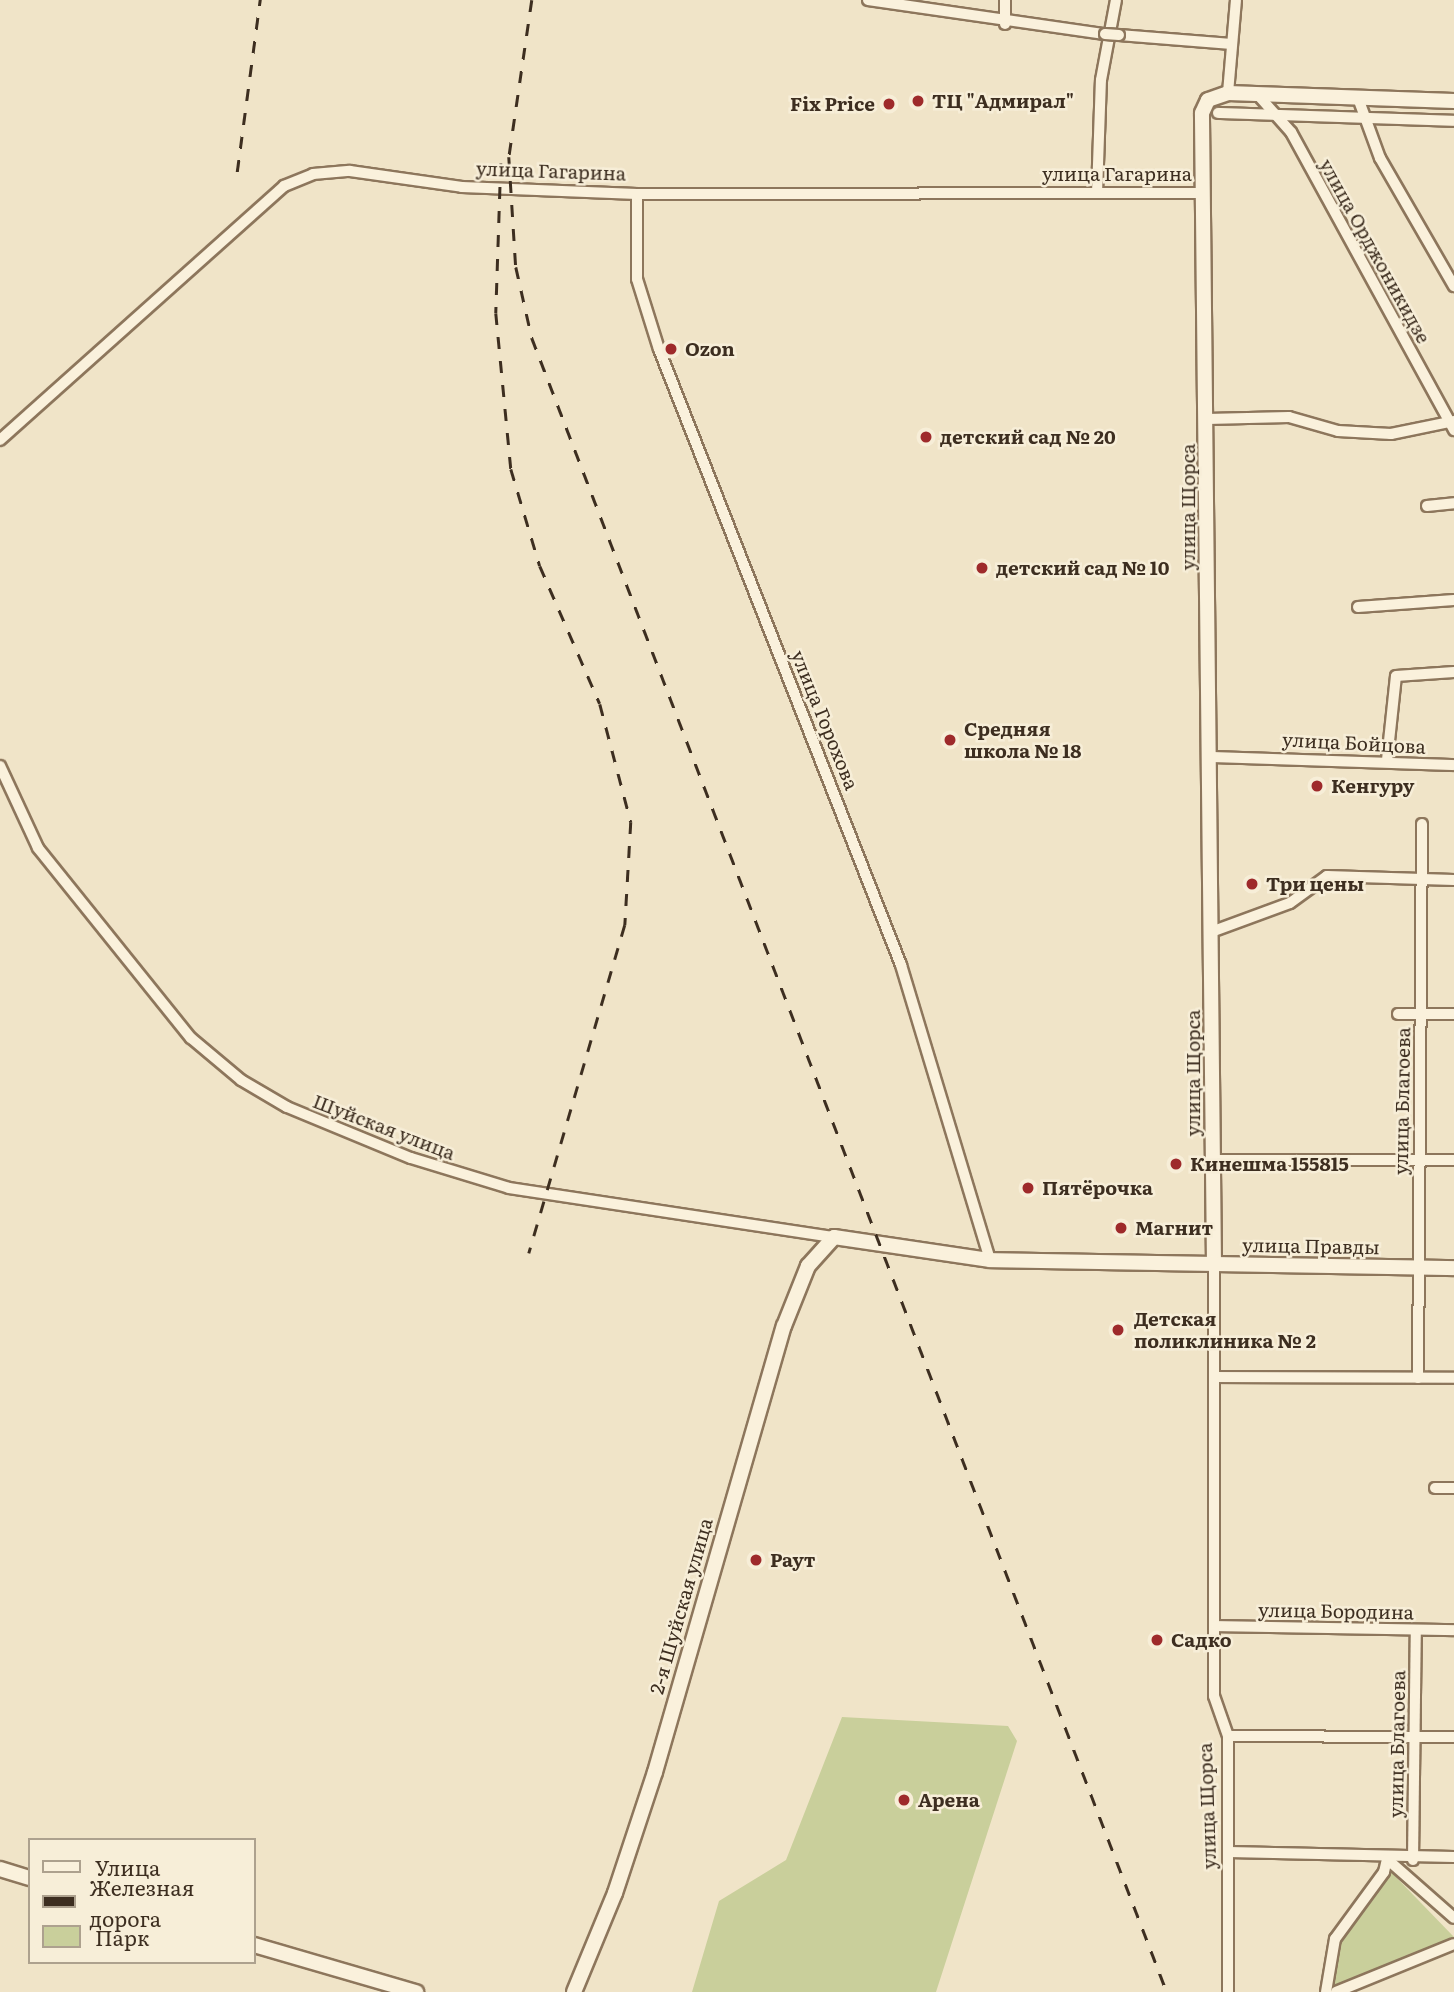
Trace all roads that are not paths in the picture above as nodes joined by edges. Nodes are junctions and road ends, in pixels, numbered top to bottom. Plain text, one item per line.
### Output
1 (868, 0) edge
2 (1006, 0) edge
3 (1116, 0) edge
4 (1236, 0) edge
5 (910, 5) edge
6 (1005, 24) junction
7 (1232, 44) junction
8 (1228, 93) junction
9 (1258, 95) junction
10 (1358, 98) junction
11 (1454, 100) edge
12 (1217, 114) dead end
13 (1276, 115) junction
14 (1361, 118) junction
15 (1454, 121) edge
16 (1097, 193) junction
17 (1202, 193) junction
18 (637, 194) junction
19 (1454, 286) edge
20 (1207, 419) junction
21 (1453, 425) edge
22 (0, 440) edge
23 (1454, 503) edge
24 (1427, 506) dead end
25 (1454, 600) edge
26 (1358, 607) dead end
27 (1454, 672) edge
28 (1210, 757) junction
29 (1388, 760) junction
30 (1454, 765) edge
31 (0, 766) edge
32 (1422, 824) dead end
33 (1421, 880) junction
34 (1454, 880) edge
35 (1211, 932) junction
36 (1398, 1014) dead end
37 (1420, 1014) junction
38 (1454, 1014) edge
39 (1213, 1160) junction
40 (1454, 1160) edge
41 (1419, 1162) junction
42 (834, 1237) junction
43 (990, 1260) junction
44 (1214, 1264) junction
45 (1418, 1268) junction
46 (1454, 1268) edge
47 (1215, 1377) junction
48 (1418, 1378) junction
49 (1454, 1378) edge
50 (1435, 1488) dead end
51 (1454, 1488) edge
52 (1217, 1626) junction
53 (1416, 1630) junction
54 (1454, 1630) edge
55 (1228, 1736) junction
56 (1414, 1737) junction
57 (1454, 1737) edge
58 (1229, 1853) junction
59 (1454, 1857) edge
60 (1387, 1858) junction
61 (1413, 1860) junction
62 (0, 1869) edge
63 (28, 1877) edge
64 (1454, 1918) edge
65 (1454, 1944) edge
66 (256, 1946) edge
67 (415, 1992) edge
68 (574, 1992) edge
69 (1228, 1992) edge
70 (1326, 1992) edge
71 (1336, 1992) edge

1 - 5 street
2 - 6 street
3 - 16 street
4 - 7 street
5 - 6 street
6 - 7 street, bridge
7 - 8 street
8 - 9 street
8 - 17 street, улица Щорса
9 - 10 street
9 - 13 street, улица Орджоникидзе
10 - 11 street
10 - 14 street
12 - 13 street
13 - 14 street
13 - 21 street, улица Орджоникидзе
14 - 15 street
14 - 19 street
16 - 17 street, улица Гагарина
16 - 18 street, улица Гагарина
17 - 20 street, улица Щорса
18 - 22 street, улица Гагарина
18 - 43 street, улица Горохова
20 - 21 street
20 - 28 street, улица Щорса
23 - 24 street
25 - 26 street
27 - 29 street
28 - 29 street, улица Бойцова
28 - 35 street, улица Щорса
29 - 30 street, улица Бойцова
31 - 42 street, Шуйская улица
32 - 33 street, улица Благоева
33 - 34 street
33 - 35 street
33 - 37 street, улица Благоева
35 - 39 street, улица Щорса
36 - 37 street
37 - 38 street
37 - 41 street, улица Благоева
39 - 41 street
39 - 44 street, улица Щорса
40 - 41 street
41 - 45 street, улица Благоева
42 - 43 street, улица Правды
42 - 68 street, 2-я Шуйская улица
43 - 44 street, улица Правды
44 - 45 street, улица Правды
44 - 47 street, улица Щорса
45 - 46 street, улица Правды
45 - 48 street, улица Благоева
47 - 48 street
47 - 52 street, улица Щорса
48 - 49 street
50 - 51 street
52 - 53 street, улица Бородина
52 - 55 street, улица Щорса
53 - 54 street, улица Бородина
53 - 56 street, улица Благоева
55 - 56 street
55 - 58 street, улица Щорса
56 - 57 street
56 - 61 street, улица Благоева
58 - 60 street
58 - 69 street, улица Щорса
59 - 61 street
60 - 61 street
60 - 64 street
60 - 70 street
62 - 63 street
65 - 71 street
66 - 67 street

